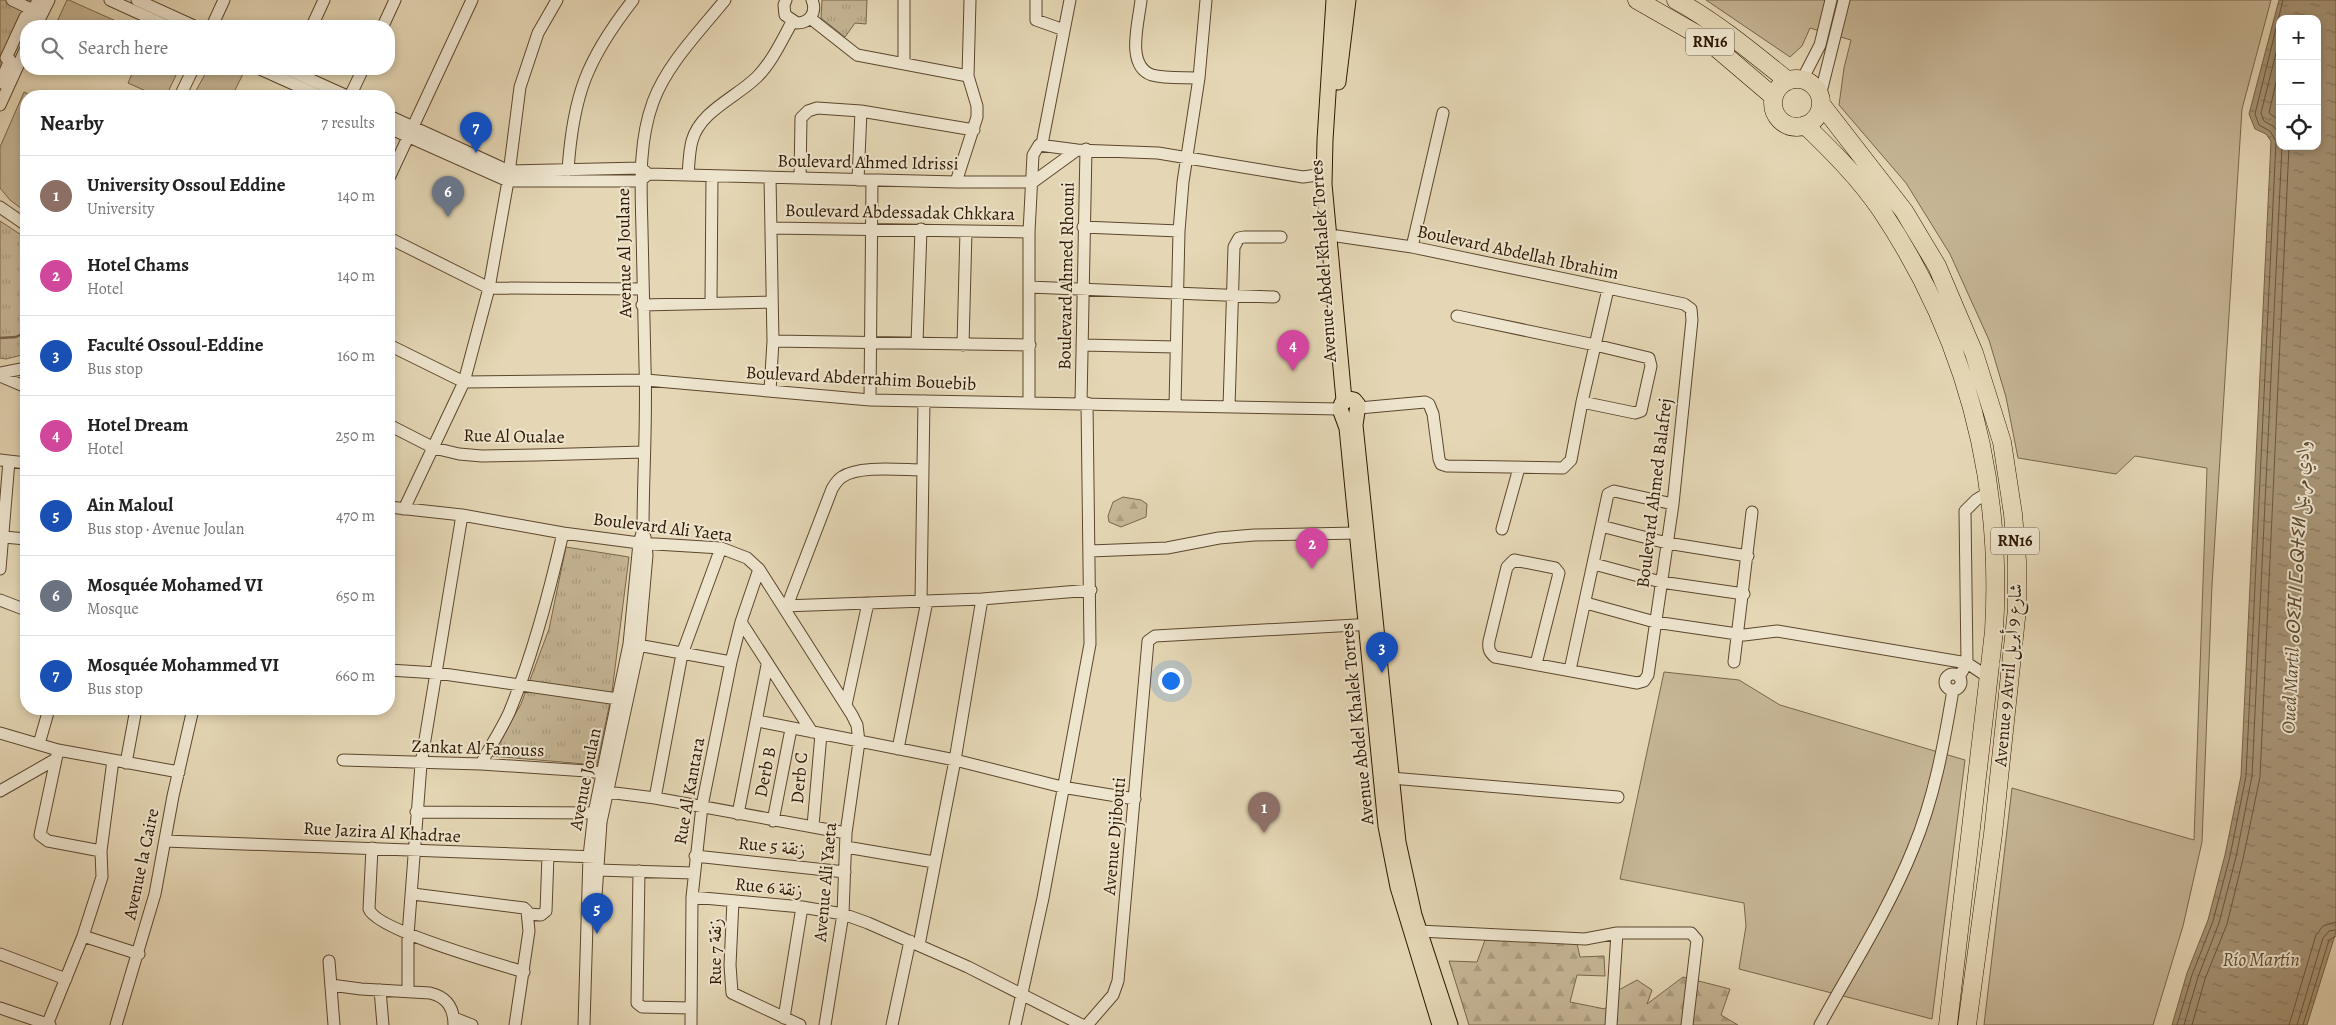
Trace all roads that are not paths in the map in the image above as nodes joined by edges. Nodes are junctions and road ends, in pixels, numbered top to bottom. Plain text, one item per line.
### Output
1 (12, 0) edge
2 (49, 0) edge
3 (110, 0) edge
4 (137, 0) edge
5 (224, 0) edge
6 (324, 0) edge
7 (395, 0) edge
8 (472, 0) edge
9 (557, 0) edge
10 (633, 0) edge
11 (725, 0) edge
12 (786, 0) edge
13 (812, 0) edge
14 (904, 0) edge
15 (970, 0) edge
16 (1036, 0) edge
17 (1070, 0) edge
18 (1141, 0) edge
19 (1206, 0) edge
20 (1334, 0) edge
21 (1348, 0) edge
22 (1637, 0) edge
23 (1676, 0) edge
24 (1831, 0) edge
25 (1844, 0) edge
26 (36, 5) edge
27 (810, 18) junction
28 (24, 20) edge
29 (39, 20) edge
30 (154, 20) edge
31 (181, 20) edge
32 (215, 20) edge
33 (315, 20) edge
34 (386, 20) edge
35 (792, 22) junction
36 (20, 28) edge
37 (1064, 30) junction
38 (4, 61) edge
39 (20, 61) edge
40 (904, 64) junction
41 (190, 75) edge
42 (273, 75) edge
43 (303, 75) edge
44 (360, 75) edge
45 (968, 76) junction
46 (1199, 78) junction
47 (1795, 81) junction
48 (0, 83) edge
49 (183, 90) edge
50 (307, 90) edge
51 (335, 90) edge
52 (351, 90) edge
53 (1774, 97) junction
54 (1820, 100) junction
55 (0, 105) edge
56 (861, 111) junction
57 (1443, 113) dead end
58 (395, 120) edge
59 (1805, 126) junction
60 (395, 129) edge
61 (974, 130) junction
62 (410, 131) junction
63 (1042, 144) junction
64 (1081, 150) junction
65 (398, 158) junction
66 (1187, 159) junction
67 (395, 162) edge
68 (395, 165) edge
69 (568, 170) junction
70 (643, 174) junction
71 (688, 175) junction
72 (509, 176) junction
73 (712, 176) junction
74 (770, 177) junction
75 (800, 178) junction
76 (858, 180) junction
77 (872, 180) junction
78 (1324, 181) junction
79 (956, 182) junction
80 (1033, 182) junction
81 (0, 207) edge
82 (20, 222) edge
83 (1083, 227) junction
84 (771, 228) junction
85 (871, 230) junction
86 (921, 230) junction
87 (966, 231) junction
88 (1179, 231) junction
89 (1029, 232) junction
90 (1337, 236) junction
91 (1281, 237) dead end
92 (395, 241) edge
93 (1412, 247) junction
94 (1029, 287) junction
95 (489, 288) junction
96 (643, 289) junction
97 (1608, 289) junction
98 (1083, 290) junction
99 (1176, 294) junction
100 (1232, 296) junction
101 (1274, 297) dead end
102 (772, 302) junction
103 (711, 303) junction
104 (642, 305) junction
105 (1691, 309) joint
106 (1458, 316) dead end
107 (773, 341) junction
108 (871, 342) junction
109 (917, 343) junction
110 (1595, 344) junction
111 (963, 345) junction
112 (1030, 345) junction
113 (1082, 345) junction
114 (1176, 347) junction
115 (395, 348) edge
116 (20, 370) edge
117 (0, 375) edge
118 (646, 380) junction
119 (464, 382) junction
120 (20, 385) edge
121 (770, 391) junction
122 (870, 400) junction
123 (924, 401) junction
124 (1582, 402) junction
125 (1029, 403) junction
126 (1084, 403) junction
127 (1176, 405) junction
128 (1229, 407) junction
129 (1349, 407) junction
130 (395, 428) edge
131 (434, 448) junction
132 (644, 452) junction
133 (5, 460) edge
134 (20, 462) edge
135 (1518, 468) junction
136 (923, 470) junction
137 (1989, 492) junction
138 (1673, 504) junction
139 (395, 508) edge
140 (404, 509) junction
141 (1752, 512) dead end
142 (462, 515) junction
143 (3, 525) edge
144 (1601, 526) junction
145 (1502, 529) dead end
146 (563, 533) junction
147 (1357, 533) junction
148 (4, 537) junction
149 (20, 538) edge
150 (643, 543) junction
151 (1667, 543) junction
152 (721, 548) junction
153 (1090, 551) junction
154 (1748, 556) junction
155 (1594, 564) junction
156 (0, 569) edge
157 (759, 569) junction
158 (1661, 582) junction
159 (1091, 590) junction
160 (1744, 594) junction
161 (982, 599) junction
162 (0, 600) edge
163 (924, 601) junction
164 (1586, 602) junction
165 (868, 603) junction
166 (785, 606) junction
167 (20, 608) edge
168 (741, 622) junction
169 (1655, 622) junction
170 (1370, 624) junction
171 (1737, 635) junction
172 (634, 645) junction
173 (682, 654) junction
174 (1948, 660) junction
175 (731, 662) junction
176 (1734, 662) dead end
177 (1966, 663) junction
178 (1536, 664) junction
179 (767, 665) junction
180 (395, 670) edge
181 (1570, 670) junction
182 (437, 673) junction
183 (1955, 676) junction
184 (1988, 677) junction
185 (520, 685) junction
186 (623, 700) junction
187 (846, 705) junction
188 (47, 715) edge
189 (135, 715) edge
190 (192, 715) edge
191 (758, 721) junction
192 (791, 729) junction
193 (0, 733) edge
194 (817, 733) junction
195 (859, 742) junction
196 (39, 744) junction
197 (898, 749) junction
198 (57, 754) junction
199 (113, 760) junction
200 (343, 760) dead end
201 (955, 760) junction
202 (126, 763) junction
203 (422, 764) junction
204 (481, 764) junction
205 (179, 772) junction
206 (606, 774) junction
207 (1391, 778) junction
208 (1062, 786) junction
209 (1, 788) edge
210 (607, 792) junction
211 (1618, 796) dead end
212 (655, 798) junction
213 (1135, 799) junction
214 (702, 806) junction
215 (416, 812) junction
216 (598, 813) junction
217 (738, 814) junction
218 (773, 821) junction
219 (812, 826) junction
220 (846, 833) junction
221 (165, 841) junction
222 (846, 847) junction
223 (372, 848) junction
224 (415, 850) junction
225 (101, 851) junction
226 (548, 855) junction
227 (593, 856) junction
228 (695, 856) junction
229 (934, 862) junction
230 (597, 870) junction
231 (639, 871) junction
232 (845, 872) junction
233 (693, 873) junction
234 (413, 894) junction
235 (692, 897) junction
236 (733, 901) junction
237 (802, 907) junction
238 (528, 914) junction
239 (843, 914) junction
240 (1420, 930) junction
241 (1616, 933) junction
242 (408, 934) junction
243 (83, 936) junction
244 (914, 943) junction
245 (139, 954) junction
246 (1, 958) edge
247 (329, 961) dead end
248 (524, 972) junction
249 (66, 979) junction
250 (331, 985) junction
251 (380, 990) junction
252 (408, 991) junction
253 (1021, 994) junction
254 (0, 1008) edge
255 (691, 1008) junction
256 (784, 1018) junction
257 (454, 1022) edge
258 (48, 1025) edge
259 (116, 1025) edge
260 (334, 1025) edge
261 (384, 1025) edge
262 (472, 1025) edge
263 (515, 1025) edge
264 (584, 1025) edge
265 (592, 1025) edge
266 (691, 1025) edge
267 (800, 1025) edge
268 (826, 1025) edge
269 (892, 1025) edge
270 (1015, 1025) edge
271 (1082, 1025) edge
272 (1087, 1025) edge
273 (1440, 1025) edge
274 (1450, 1025) edge
275 (1611, 1025) edge
276 (1687, 1025) edge
277 (1820, 1025) edge
278 (1948, 1025) edge
279 (1967, 1025) edge

1 - 26 street
2 - 29 street
3 - 30 street
4 - 31 street
5 - 32 street
6 - 33 street
7 - 34 street
8 - 62 street
9 - 72 street
10 - 69 street
11 - 70 street, Avenue Al Joulane
12 - 35 street
13 - 27 street
14 - 40 street
15 - 45 street
16 - 37 street
17 - 37 street
18 - 46 street
19 - 46 street
20 - 78 main road, Avenue Abdel Khalek Torres
21 - 90 main road, Avenue Abdel Khalek Torres
22 - 53 highway, RN16
23 - 47 highway, RN16
24 - 47 street
25 - 54 street
26 - 28 street
27 - 35 street
27 - 40 street
35 - 71 street
36 - 38 street
37 - 63 street
38 - 48 street
39 - 55 street
40 - 45 street
41 - 49 street
42 - 50 street
43 - 51 street
44 - 52 street
45 - 61 street
46 - 66 street
47 - 53 highway
47 - 54 highway, RN16
53 - 59 highway, RN16
54 - 59 highway
54 - 279 highway, Avenue 9 Avril شارع 9 أبريل / RN16
56 - 61 street
56 - 75 street
56 - 76 street
57 - 93 street
58 - 62 street
59 - 137 highway, Avenue 9 Avril شارع 9 أبريل / RN16
60 - 62 street
61 - 79 street
62 - 65 street
62 - 72 street
63 - 64 street
63 - 80 street
64 - 66 street
64 - 80 street
64 - 83 street, Boulevard Ahmed Rhouni
65 - 67 street
65 - 68 street
66 - 78 street
66 - 88 street
69 - 70 street
69 - 72 street
70 - 71 street, Boulevard Ahmed Idrissi
70 - 72 street
70 - 96 street, Avenue Al Joulane
71 - 73 street, Boulevard Ahmed Idrissi
72 - 95 street
73 - 74 street, Boulevard Ahmed Idrissi
73 - 103 street
74 - 75 street, Boulevard Ahmed Idrissi
74 - 84 street
75 - 76 street, Boulevard Ahmed Idrissi
76 - 77 street, Boulevard Ahmed Idrissi
77 - 79 street, Boulevard Ahmed Idrissi
77 - 85 street
78 - 129 main road, Avenue Abdel Khalek Torres
79 - 80 street, Boulevard Ahmed Idrissi
80 - 89 street
81 - 82 street
83 - 88 street
83 - 98 street, Boulevard Ahmed Rhouni
84 - 85 street, Boulevard Abdessadak Chkkara
84 - 102 street
85 - 86 street, Boulevard Abdessadak Chkkara
85 - 108 street
86 - 87 street, Boulevard Abdessadak Chkkara
86 - 109 street
87 - 89 street, Boulevard Abdessadak Chkkara
87 - 111 street
88 - 99 street
89 - 94 street
90 - 93 street, Boulevard Abdellah Ibrahim
90 - 129 main road, Avenue Abdel Khalek Torres
91 - 100 street
92 - 95 street
93 - 97 street, Boulevard Abdellah Ibrahim
94 - 98 street
94 - 112 street
95 - 96 street
95 - 119 street
96 - 104 street, Avenue Al Joulane
97 - 105 street, Boulevard Abdellah Ibrahim
97 - 110 street
98 - 99 street
98 - 113 street, Boulevard Ahmed Rhouni
99 - 100 street
99 - 114 street
100 - 101 street
100 - 128 street
102 - 103 street
102 - 107 street
103 - 104 street
104 - 118 street, Avenue Al Joulane
105 - 138 street, Boulevard Ahmed Balafrej
106 - 110 street
107 - 108 street
107 - 121 street
108 - 109 street
108 - 122 street
109 - 111 street
110 - 124 street
110 - 124 street
111 - 112 street
112 - 125 street
113 - 114 street
113 - 126 street, Boulevard Ahmed Rhouni
114 - 127 street
115 - 119 street, Boulevard Abderrahim Bouebib
116 - 117 street
117 - 120 street
118 - 119 street, Boulevard Abderrahim Bouebib
118 - 121 street, Boulevard Abderrahim Bouebib
118 - 132 street, Avenue Al Joulane
119 - 131 street
121 - 122 street, Boulevard Abderrahim Bouebib
122 - 123 street, Boulevard Abderrahim Bouebib
123 - 125 street, Boulevard Abderrahim Bouebib
123 - 136 street
124 - 135 street
125 - 126 street, Boulevard Abderrahim Bouebib
126 - 127 street, Boulevard Abderrahim Bouebib
126 - 153 street, Boulevard Ahmed Rhouni
127 - 128 street, Boulevard Abderrahim Bouebib
128 - 129 street, Boulevard Abderrahim Bouebib
129 - 135 street, Boulevard Abderrahim Bouebib
129 - 147 main road, Avenue Abdel Khalek Torres
129 - 170 main road, Avenue Abdel Khalek Torres
130 - 131 street, Rue Al Oualae
131 - 132 street, Rue Al Oualae
131 - 140 street
132 - 150 street, Avenue Al Joulane
133 - 134 street
133 - 143 street
135 - 145 street
136 - 163 street
136 - 166 street
137 - 177 street
137 - 184 highway, Avenue 9 Avril شارع 9 أبريل / RN16
138 - 144 street
138 - 151 street, Boulevard Ahmed Balafrej
139 - 140 street, Boulevard Ali Yaeta
140 - 142 street, Boulevard Ali Yaeta
141 - 154 street
142 - 146 street, Boulevard Ali Yaeta
142 - 182 street
143 - 148 street
144 - 151 street
144 - 155 street
146 - 150 street, Boulevard Ali Yaeta
146 - 185 street
147 - 153 street
147 - 170 main road, Avenue Abdel Khalek Torres
148 - 149 street
148 - 156 street
150 - 152 street, Boulevard Ali Yaeta
150 - 172 street, Avenue Joulan
151 - 154 street
151 - 158 street, Boulevard Ahmed Balafrej
152 - 157 street, Boulevard Ali Yaeta
152 - 173 street
153 - 159 street, Boulevard Ahmed Rhouni
154 - 160 street
155 - 158 street
155 - 164 street
157 - 166 street, Boulevard Ali Yaeta
157 - 168 street, Rue Al Kantara
158 - 160 street
158 - 169 street, Boulevard Ahmed Balafrej
159 - 161 street
159 - 208 street, Boulevard Ahmed Rhouni
160 - 171 street
161 - 163 street
161 - 201 street
162 - 167 street
163 - 165 street
163 - 197 street
164 - 169 street
164 - 181 street
165 - 166 street
165 - 187 street
166 - 187 street, Boulevard Ali Yaeta
168 - 175 street, Rue Al Kantara
168 - 179 street
169 - 171 street
169 - 181 street, Boulevard Ahmed Balafrej
170 - 207 main road, Avenue Abdel Khalek Torres
170 - 213 street, Avenue Djibouti
170 - 273 main road, Avenue Abdel Khalek Torres
171 - 174 street
171 - 176 street
172 - 173 street
172 - 186 street, Avenue Joulan
173 - 175 street
173 - 212 street
174 - 177 street
174 - 183 street
175 - 214 street, Rue Al Kantara
177 - 183 street
177 - 184 street
178 - 178 street
178 - 181 street
179 - 191 street
179 - 194 street
180 - 182 street
182 - 185 street
182 - 203 street
183 - 277 street
184 - 278 highway, Avenue 9 Avril شارع 9 أبريل / RN16
185 - 186 street
185 - 204 street
186 - 206 street, Avenue Joulan
187 - 195 street, Boulevard Ali Yaeta
188 - 196 street
189 - 202 street
190 - 205 street, Avenue la Caire
191 - 192 street
191 - 217 street
192 - 194 street
192 - 218 street, Derb B
193 - 196 street
194 - 195 street
194 - 219 street, Derb C
195 - 197 street
195 - 220 street, Avenue Ali Yaeta
196 - 198 street
197 - 201 street
198 - 199 street
198 - 209 street
198 - 225 street
199 - 202 street
199 - 225 street
200 - 203 street, Zankat Al Fanouss
201 - 208 street
201 - 229 street
202 - 205 street
203 - 204 street, Zankat Al Fanouss
203 - 215 street
204 - 206 street, Zankat Al Fanouss
205 - 221 street, Avenue la Caire
206 - 210 street, Avenue Joulan
206 - 216 street, Avenue Joulan
207 - 211 street
207 - 240 main road, Avenue Abdel Khalek Torres
208 - 213 street
208 - 253 street, Boulevard Ahmed Rhouni
210 - 212 street
210 - 216 street, Avenue Joulan
212 - 214 street
213 - 272 street, Avenue Djibouti
214 - 217 street
214 - 228 street, Rue Al Kantara
215 - 216 street
215 - 224 street
216 - 227 street, Avenue Joulan
217 - 218 street
218 - 219 street
219 - 220 street
220 - 222 street, Avenue Ali Yaeta
221 - 223 street, Rue Jazira Al Khadrae
221 - 245 street, Avenue la Caire
222 - 229 street
222 - 232 street, Avenue Ali Yaeta
223 - 224 street, Rue Jazira Al Khadrae
223 - 242 street
224 - 226 street, Rue Jazira Al Khadrae
224 - 234 street
225 - 243 street
226 - 227 street, Rue Jazira Al Khadrae
226 - 238 street
227 - 230 street, Avenue Joulan
227 - 264 street, Avenue Joulan
228 - 232 street, Rue 5 زنقة
228 - 233 street, Rue Al Kantara
229 - 244 street
230 - 231 street
230 - 265 street, Avenue Joulan
231 - 233 street
231 - 255 street
232 - 239 street, Avenue Ali Yaeta
233 - 235 street, Rue Al Kantara
234 - 238 street
234 - 242 street
235 - 236 street, Rue 6 زنقة
235 - 255 street, Rue Al Kantara
236 - 237 street, Rue 6 زنقة
236 - 256 street, Rue 7 زنقة
237 - 239 street, Rue 6 زنقة
237 - 256 street
238 - 248 street
239 - 244 street, Rue 6 زنقة
239 - 268 street, Avenue Ali Yaeta
240 - 241 street
240 - 274 main road, Avenue Abdel Khalek Torres
241 - 275 street
241 - 276 street
242 - 248 street
242 - 252 street
243 - 245 street
243 - 249 street
244 - 253 street, Rue 6 زنقة
244 - 269 street
245 - 259 street, Avenue la Caire
246 - 249 street
247 - 250 street
248 - 263 street
249 - 258 street
250 - 251 street
250 - 260 street
251 - 252 street
251 - 261 street
252 - 257 street
253 - 270 street, Boulevard Ahmed Rhouni
253 - 271 street, Rue 6 زنقة
254 - 258 street
255 - 266 street, Rue Al Kantara
256 - 267 street
257 - 262 street

